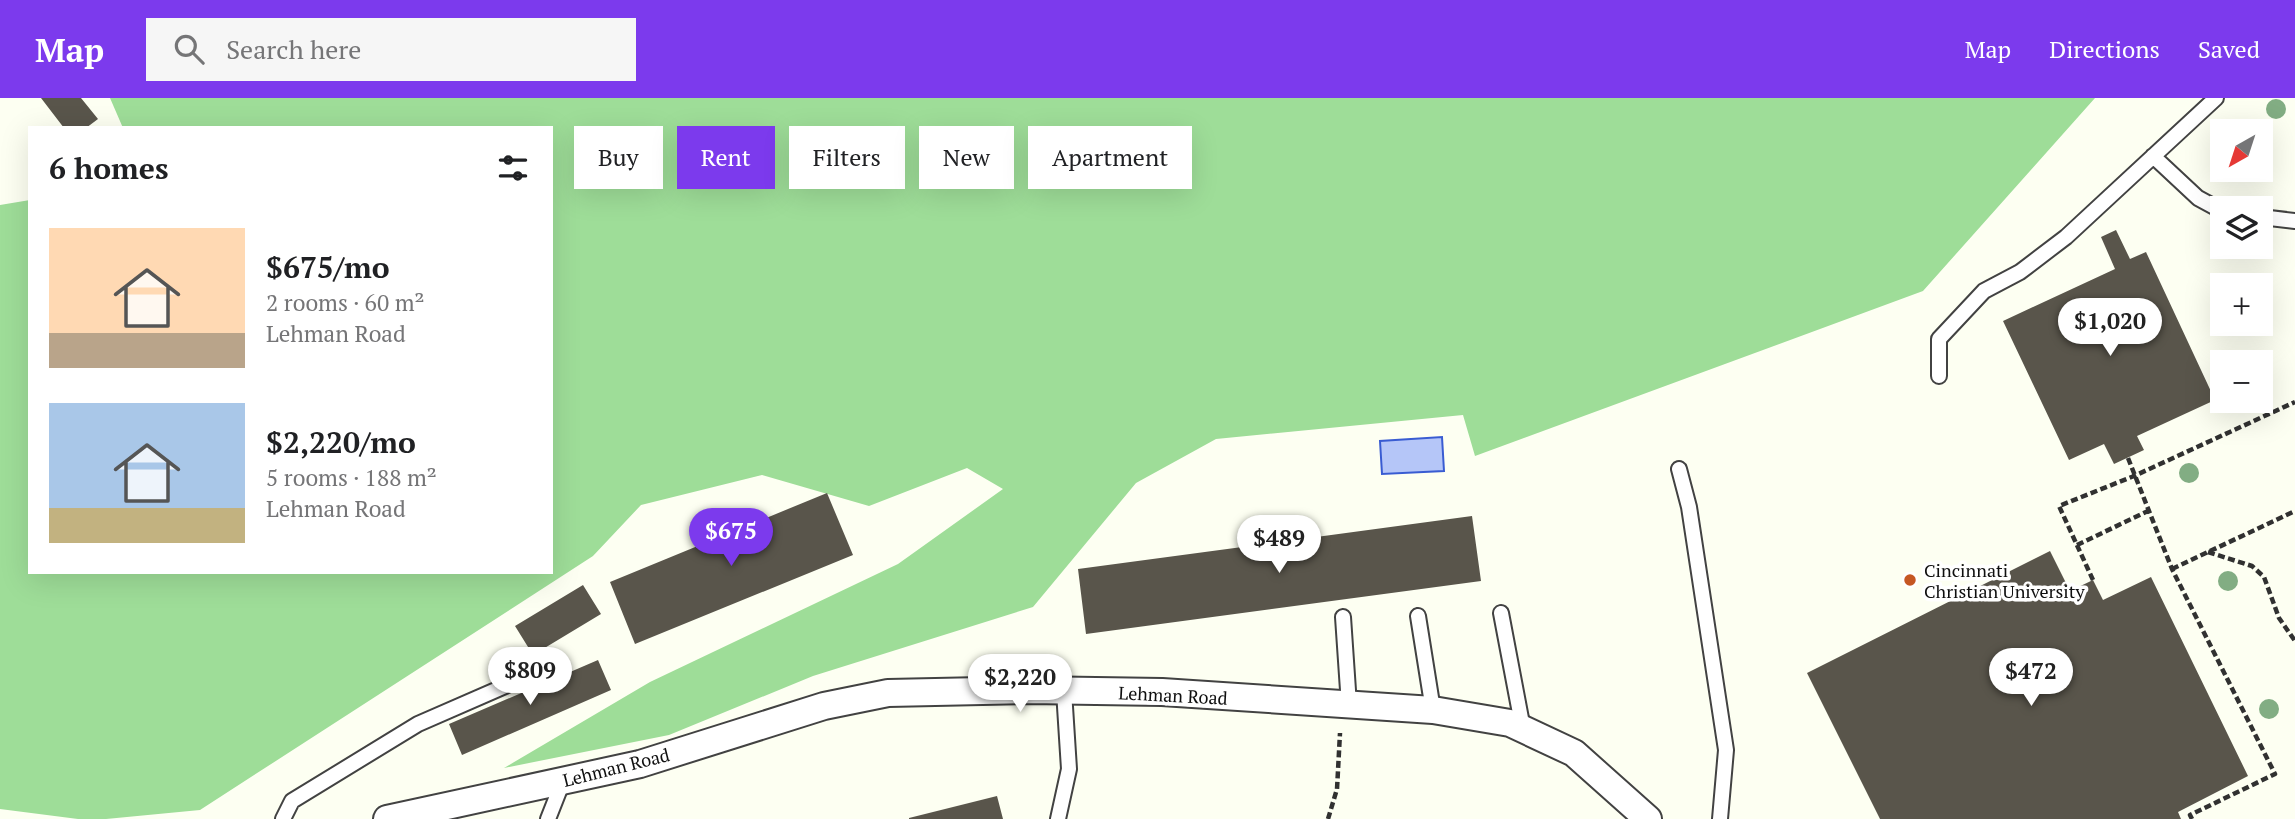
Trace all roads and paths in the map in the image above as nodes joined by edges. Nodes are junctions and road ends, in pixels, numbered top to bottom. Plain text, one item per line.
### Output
1 (2216, 98) edge
2 (2153, 156) junction
3 (2210, 205) edge
4 (2273, 218) edge
5 (2295, 221) edge
6 (1938, 376) dead end
7 (2295, 402) edge
8 (2128, 458) dead end
9 (1679, 469) dead end
10 (2134, 476) junction
11 (2148, 511) junction
12 (2295, 511) edge
13 (2077, 545) junction
14 (2207, 551) junction
15 (2172, 569) junction
16 (2093, 580) dead end
17 (1501, 613) dead end
18 (1418, 616) dead end
19 (1343, 617) dead end
20 (2295, 641) edge
21 (551, 666) dead end
22 (1064, 691) junction
23 (1346, 705) junction
24 (1433, 710) junction
25 (1523, 729) junction
26 (563, 781) junction
27 (283, 819) edge
28 (387, 819) edge
29 (548, 819) edge
30 (1058, 819) edge
31 (1328, 819) edge
32 (1648, 819) edge
33 (1720, 819) edge
34 (2192, 819) edge

1 - 2 lane
2 - 3 lane
2 - 6 lane
4 - 5 lane
7 - 10 path
8 - 10 path
9 - 33 lane
10 - 11 path
10 - 13 path
11 - 13 path
11 - 15 path
12 - 14 path
13 - 16 path
14 - 15 path
14 - 20 path
15 - 34 path
17 - 25 lane
18 - 24 lane
19 - 23 lane
21 - 27 lane
22 - 23 street, Lehman Road
22 - 26 street, Lehman Road
22 - 30 lane
23 - 24 street, Lehman Road
23 - 31 path
24 - 25 street, Lehman Road
25 - 32 street, Lehman Road
26 - 28 street, Lehman Road
26 - 29 lane

